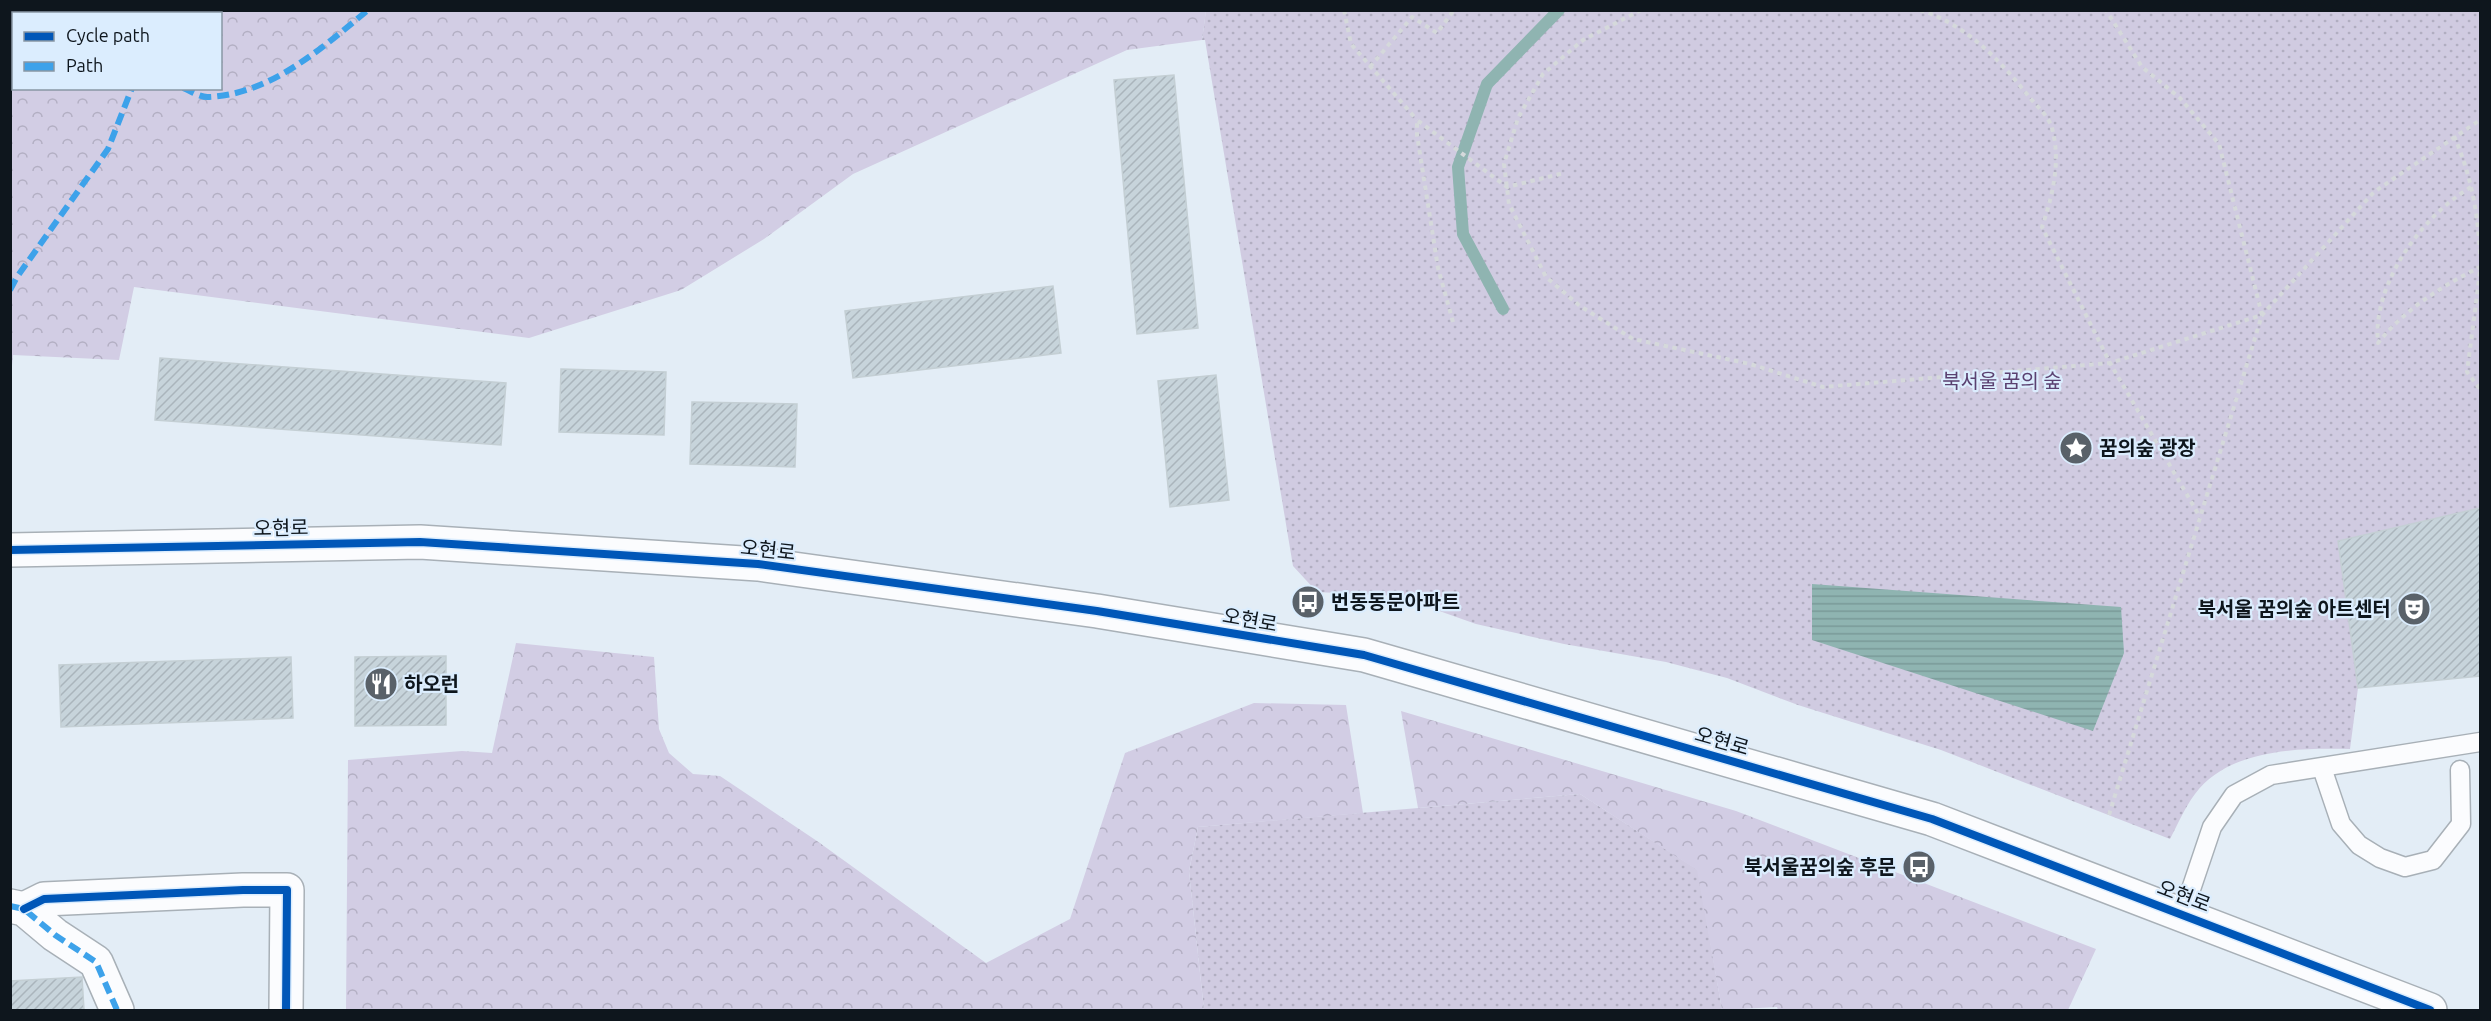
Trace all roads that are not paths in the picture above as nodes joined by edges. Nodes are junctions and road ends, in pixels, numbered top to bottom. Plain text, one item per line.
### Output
1 (10, 550) edge
2 (2481, 742) edge
3 (2322, 768) junction
4 (2460, 770) dead end
5 (17, 907) edge
6 (2183, 913) junction
7 (117, 1011) edge
8 (286, 1011) edge
9 (2430, 1011) edge

1 - 6 street, 오현로
2 - 3 lane
3 - 4 lane
3 - 6 lane
5 - 7 street
5 - 8 street
6 - 9 street, 오현로

